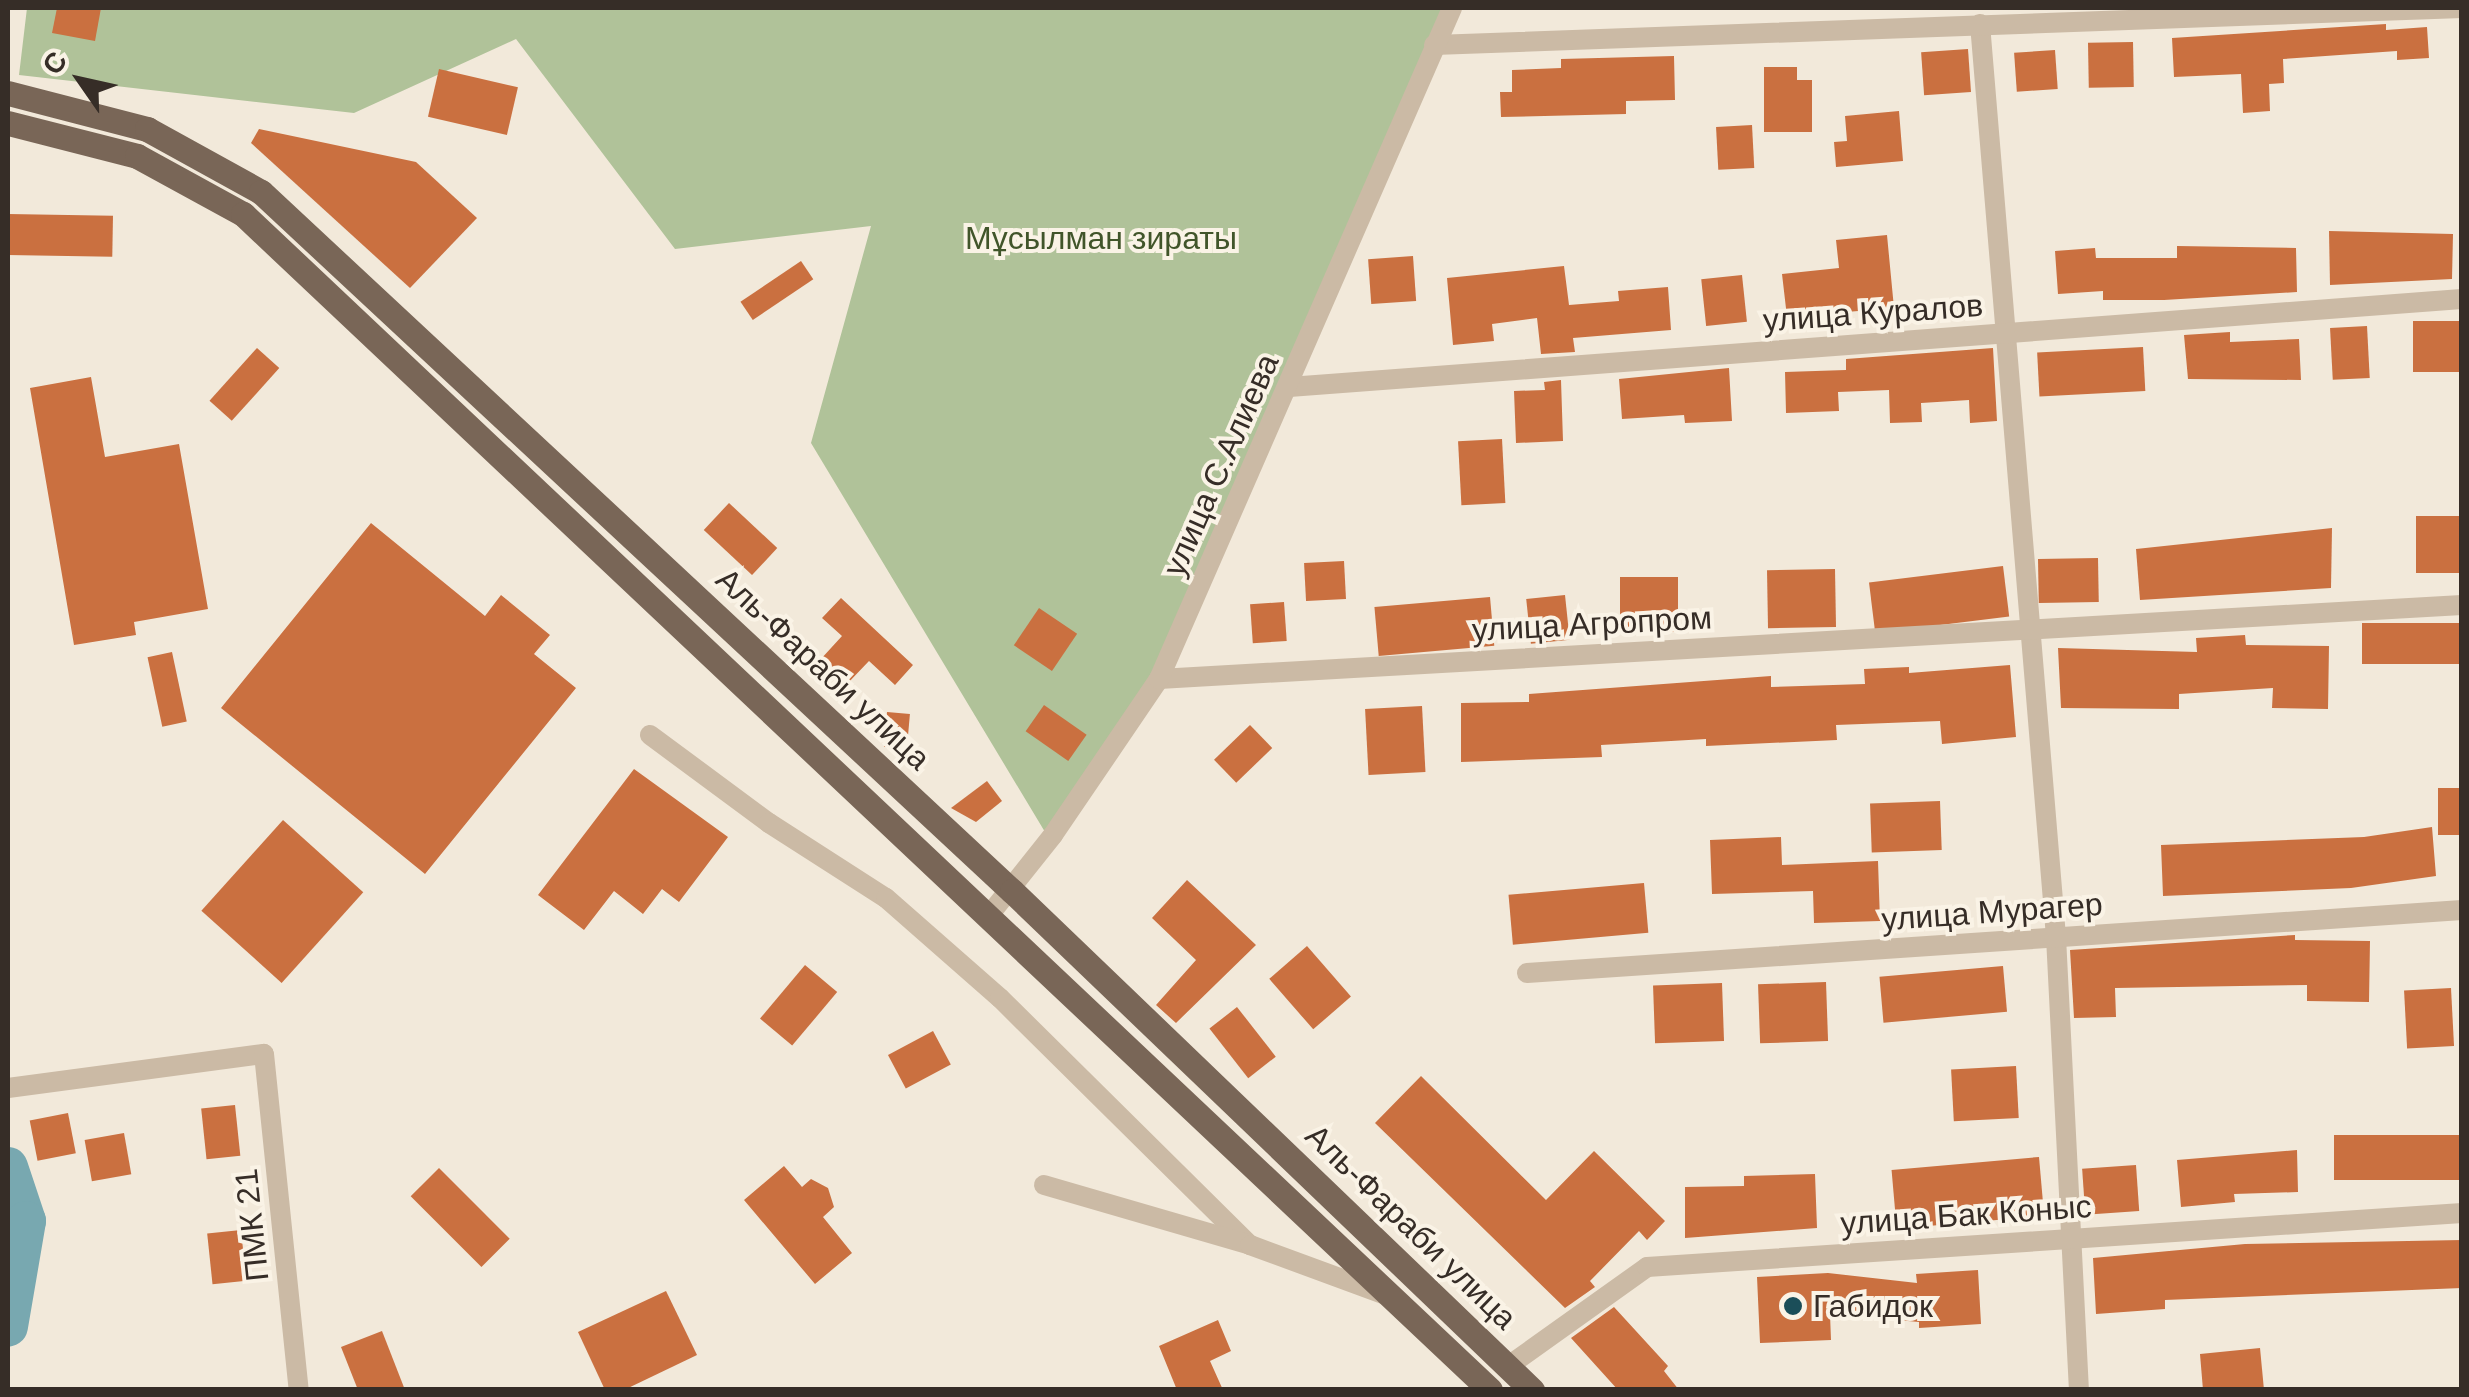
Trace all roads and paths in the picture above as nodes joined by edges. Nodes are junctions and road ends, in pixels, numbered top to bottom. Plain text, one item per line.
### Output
1 (1452, 8) edge
2 (2462, 8) edge
3 (1980, 24) junction
4 (1434, 45) junction
5 (8, 93) edge
6 (8, 123) edge
7 (2462, 299) edge
8 (2004, 334) junction
9 (1289, 387) junction
10 (2462, 605) edge
11 (2028, 629) junction
12 (1159, 679) junction
13 (650, 734) dead end
14 (1012, 891) junction
15 (2462, 910) edge
16 (990, 914) junction
17 (2056, 937) junction
18 (1527, 973) dead end
19 (8, 1088) edge
20 (1044, 1185) dead end
21 (2462, 1212) edge
22 (2070, 1238) junction
23 (1250, 1245) junction
24 (1393, 1297) junction
25 (1507, 1367) junction
26 (300, 1390) edge
27 (1490, 1390) edge
28 (1532, 1390) edge
29 (2079, 1390) edge

1 - 4 street, улица С.Алиева
2 - 3 street
3 - 4 street
3 - 8 street
4 - 9 street, улица С.Алиева
5 - 14 main road, Аль-Фараби улица
6 - 16 main road, Аль-Фараби улица
7 - 8 street, улица Куралов
8 - 9 street, улица Куралов
8 - 11 street
9 - 12 street, улица С.Алиева
10 - 11 street, улица Агропром
11 - 12 street, улица Агропром
11 - 17 street
12 - 14 street, улица С.Алиева
13 - 23 street
14 - 16 street, улица С.Алиева
14 - 25 main road, Аль-Фараби улица
15 - 17 street, улица Мурагер
16 - 24 main road, Аль-Фараби улица
17 - 18 street, улица Мурагер
17 - 22 street
19 - 26 street, ПМК 21
20 - 23 street
21 - 22 street, улица Бак Коныс
22 - 25 street, улица Бак Коныс
22 - 29 street
23 - 24 street
24 - 27 main road, Аль-Фараби улица
25 - 28 main road, Аль-Фараби улица

